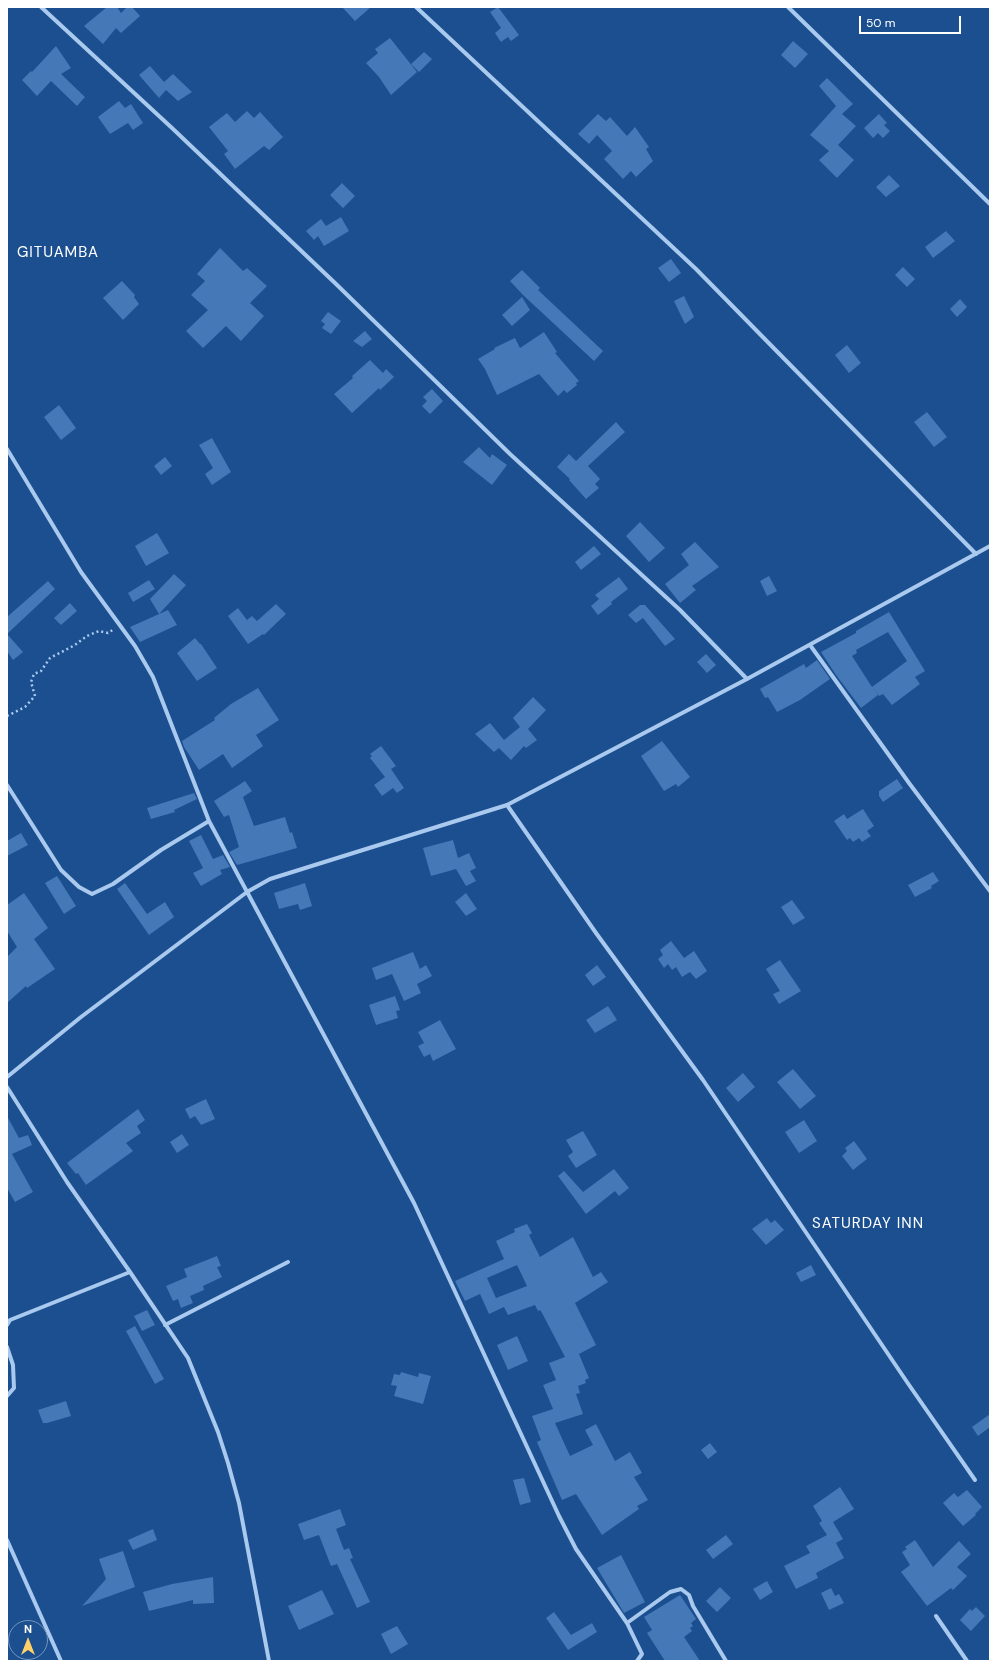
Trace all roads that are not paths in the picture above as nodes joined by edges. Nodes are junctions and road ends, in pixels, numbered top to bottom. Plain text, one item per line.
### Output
1 (41, 7) edge
2 (416, 7) edge
3 (788, 7) edge
4 (990, 204) edge
5 (7, 449) edge
6 (990, 546) edge
7 (976, 554) junction
8 (810, 645) junction
9 (746, 679) junction
10 (7, 785) edge
11 (507, 805) junction
12 (209, 821) junction
13 (990, 891) edge
14 (247, 892) junction
15 (7, 1077) edge
16 (7, 1087) edge
17 (288, 1262) dead end
18 (130, 1272) junction
19 (7, 1325) edge
20 (165, 1325) junction
21 (7, 1347) edge
22 (7, 1396) edge
23 (975, 1480) dead end
24 (7, 1540) edge
25 (936, 1616) dead end
26 (627, 1623) junction
27 (60, 1661) edge
28 (268, 1661) edge
29 (637, 1661) edge
30 (726, 1661) edge
31 (967, 1661) edge

1 - 9 street
2 - 7 street
3 - 4 street
5 - 12 street
6 - 7 street
7 - 8 street
8 - 9 street
8 - 13 street
9 - 11 street
10 - 12 street
11 - 14 street
11 - 23 street
12 - 14 street
14 - 15 street
14 - 26 street
16 - 18 street
17 - 20 street
18 - 19 street
18 - 20 street
20 - 28 street
21 - 22 street
24 - 27 street
25 - 31 street
26 - 29 street
26 - 30 street

